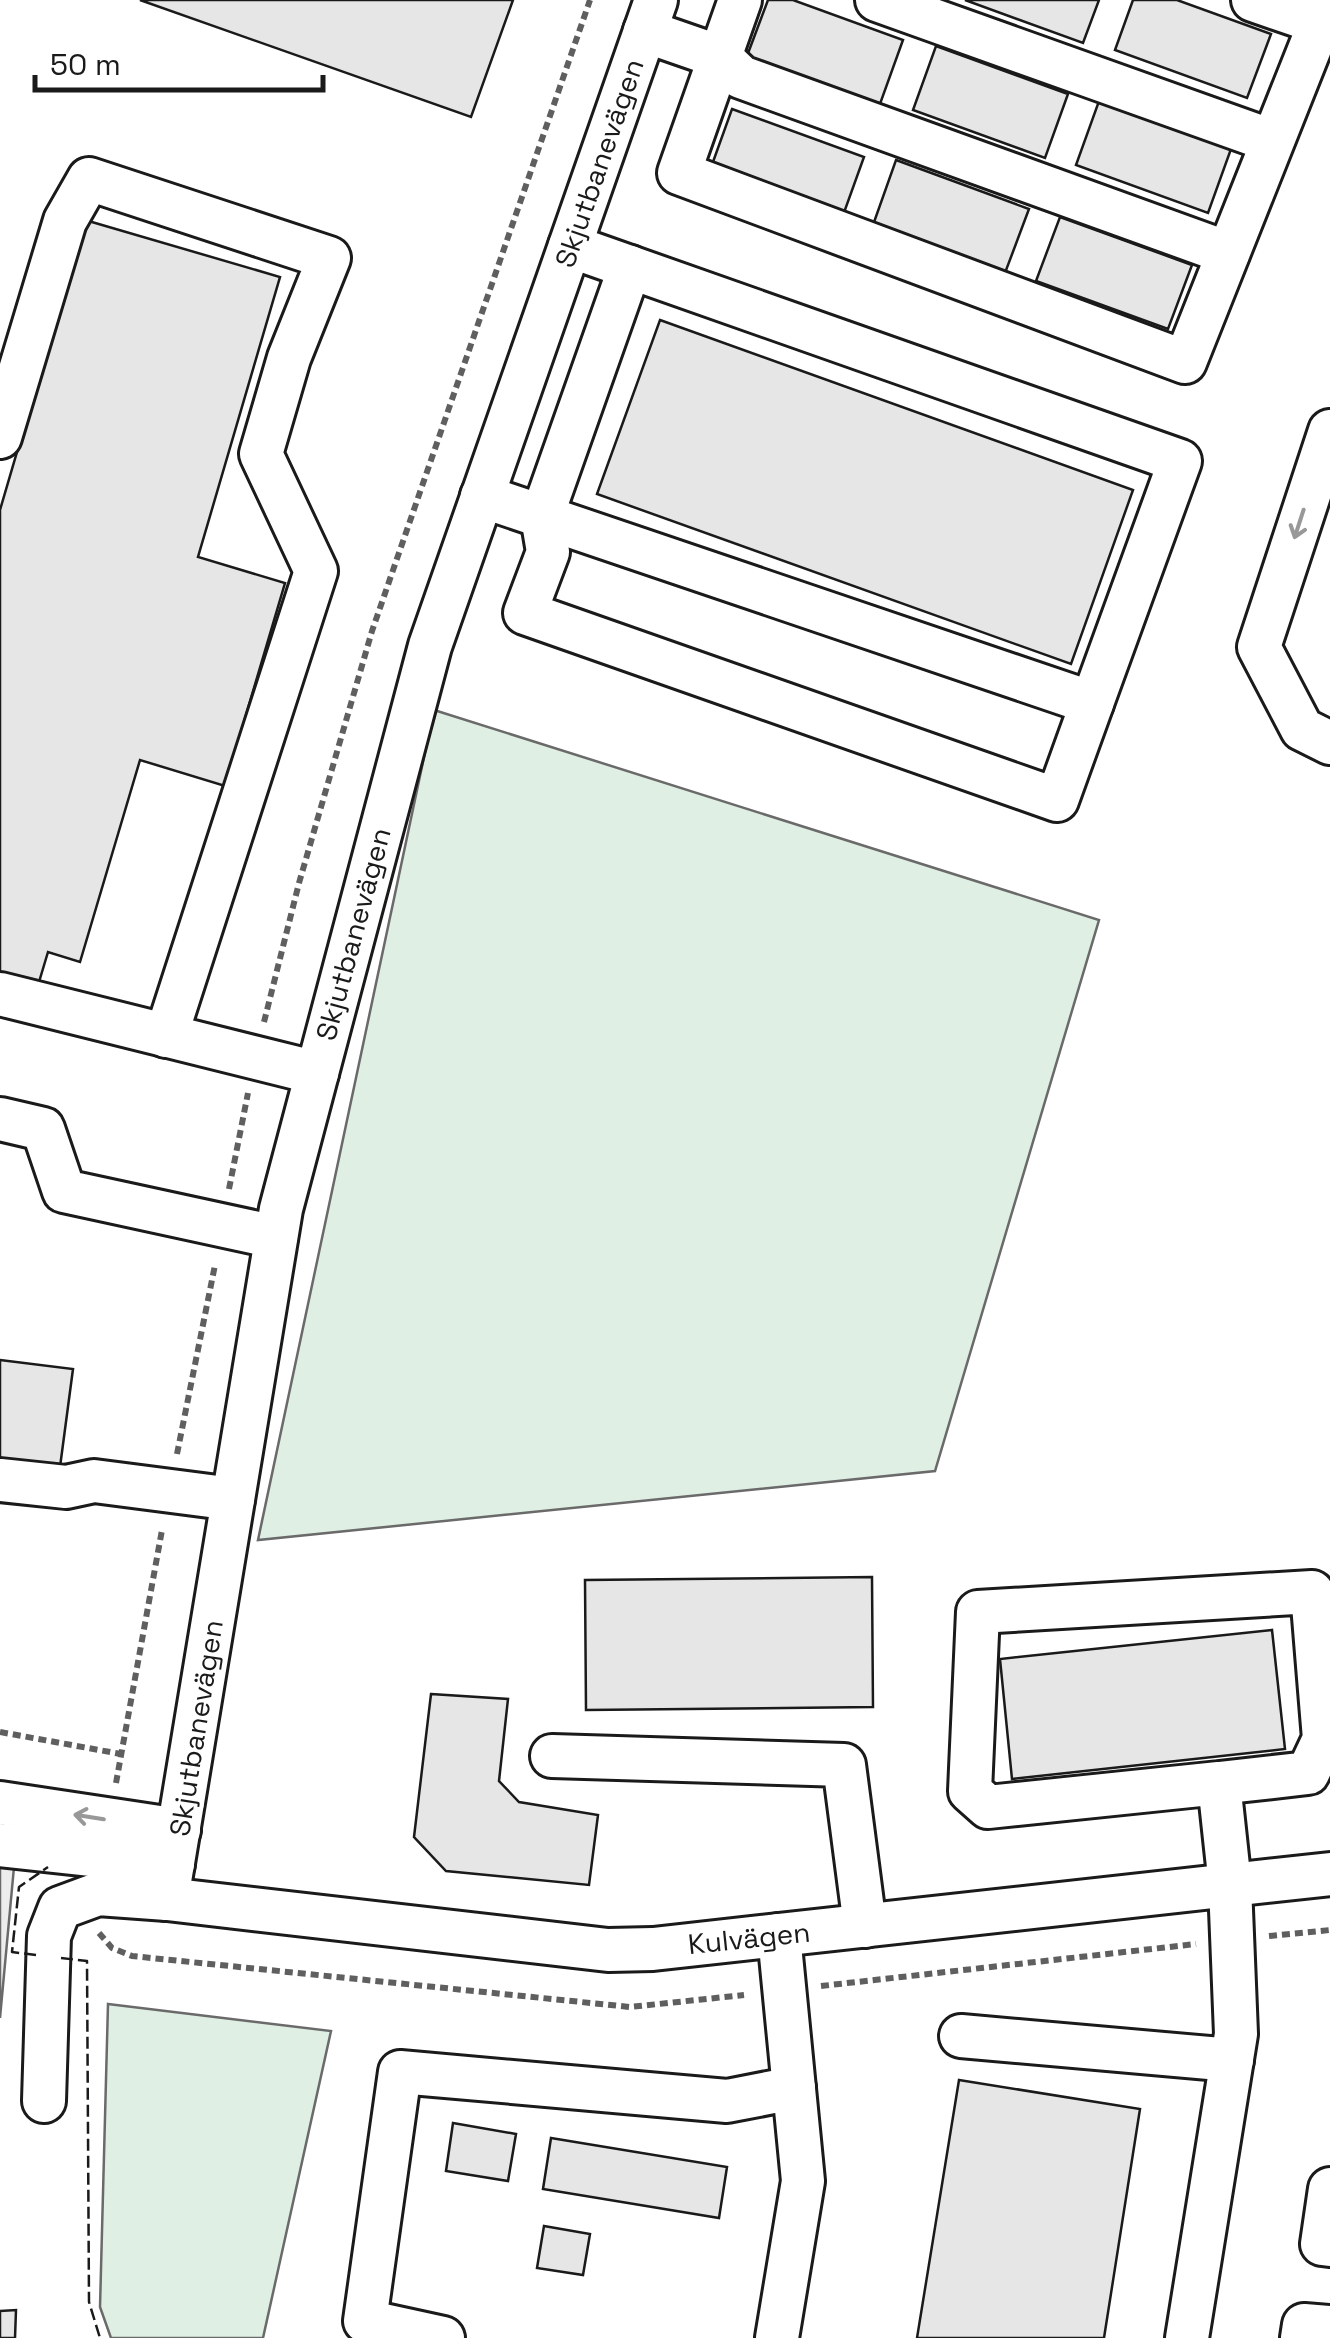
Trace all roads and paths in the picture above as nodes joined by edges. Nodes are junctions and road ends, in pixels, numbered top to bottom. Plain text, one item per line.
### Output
1 (590, 0) edge
2 (740, 0) edge
3 (878, 0) edge
4 (1252, 0) edge
5 (1324, 11) edge
6 (651, 16) edge
7 (720, 57) junction
8 (1272, 141) junction
9 (570, 246) junction
10 (1228, 253) junction
11 (630, 268) junction
12 (1330, 431) edge
13 (0, 436) edge
14 (482, 496) junction
15 (542, 516) junction
16 (1092, 702) junction
17 (1330, 744) edge
18 (0, 994) edge
19 (166, 1036) junction
20 (255, 1058) junction
21 (316, 1074) junction
22 (0, 1120) edge
23 (222, 1226) junction
24 (276, 1237) junction
25 (0, 1480) edge
26 (170, 1491) junction
27 (233, 1499) junction
28 (0, 1732) edge
29 (121, 1754) junction
30 (552, 1756) dead end
31 (1220, 1783) junction
32 (0, 1803) edge
33 (110, 1820) junction
34 (0, 1846) edge
35 (173, 1864) junction
36 (1330, 1874) edge
37 (1230, 1885) junction
38 (98, 1894) junction
39 (864, 1926) junction
40 (1330, 1930) edge
41 (780, 1935) junction
42 (1232, 1940) junction
43 (784, 1990) junction
44 (960, 2036) dead end
45 (1232, 2060) junction
46 (794, 2088) junction
47 (44, 2101) dead end
48 (1330, 2189) edge
49 (1330, 2245) edge
50 (1330, 2327) edge
51 (442, 2338) edge
52 (777, 2338) edge
53 (1186, 2338) edge
54 (1302, 2338) edge

1 - 20 path
2 - 7 street
3 - 8 street
4 - 5 street
5 - 8 street
6 - 7 street
6 - 9 street, Skjutbanevägen
7 - 10 street
7 - 10 street
8 - 10 street
9 - 11 street
9 - 14 street, Skjutbanevägen
11 - 15 street
11 - 16 street
12 -> 17 street
13 - 19 street
14 - 15 street
14 - 21 street, Skjutbanevägen
15 - 16 street
15 - 16 street
18 - 19 street
19 - 20 street
20 - 21 street
20 - 23 path
21 - 24 street, Skjutbanevägen
22 - 23 street
23 - 24 street
23 - 26 path
24 - 27 street, Skjutbanevägen
25 - 26 street
26 - 27 street
26 - 29 path
27 - 35 street, Skjutbanevägen
28 - 29 path
29 - 33 path
30 - 39 street
31 - 31 street
31 - 37 street
33 -> 32 street
33 - 35 street
34 - 35 street
35 - 38 street
35 - 41 street, Kulvägen
36 - 37 street, Kulvägen
37 - 39 street, Kulvägen
37 - 42 street
38 - 43 path
38 - 47 street
39 - 41 street, Kulvägen
40 - 42 path
41 - 43 street
42 - 43 path
42 - 45 street
43 - 46 street
44 - 45 street
45 - 53 street
46 - 51 street
46 - 52 street
48 - 49 street
50 - 54 street

